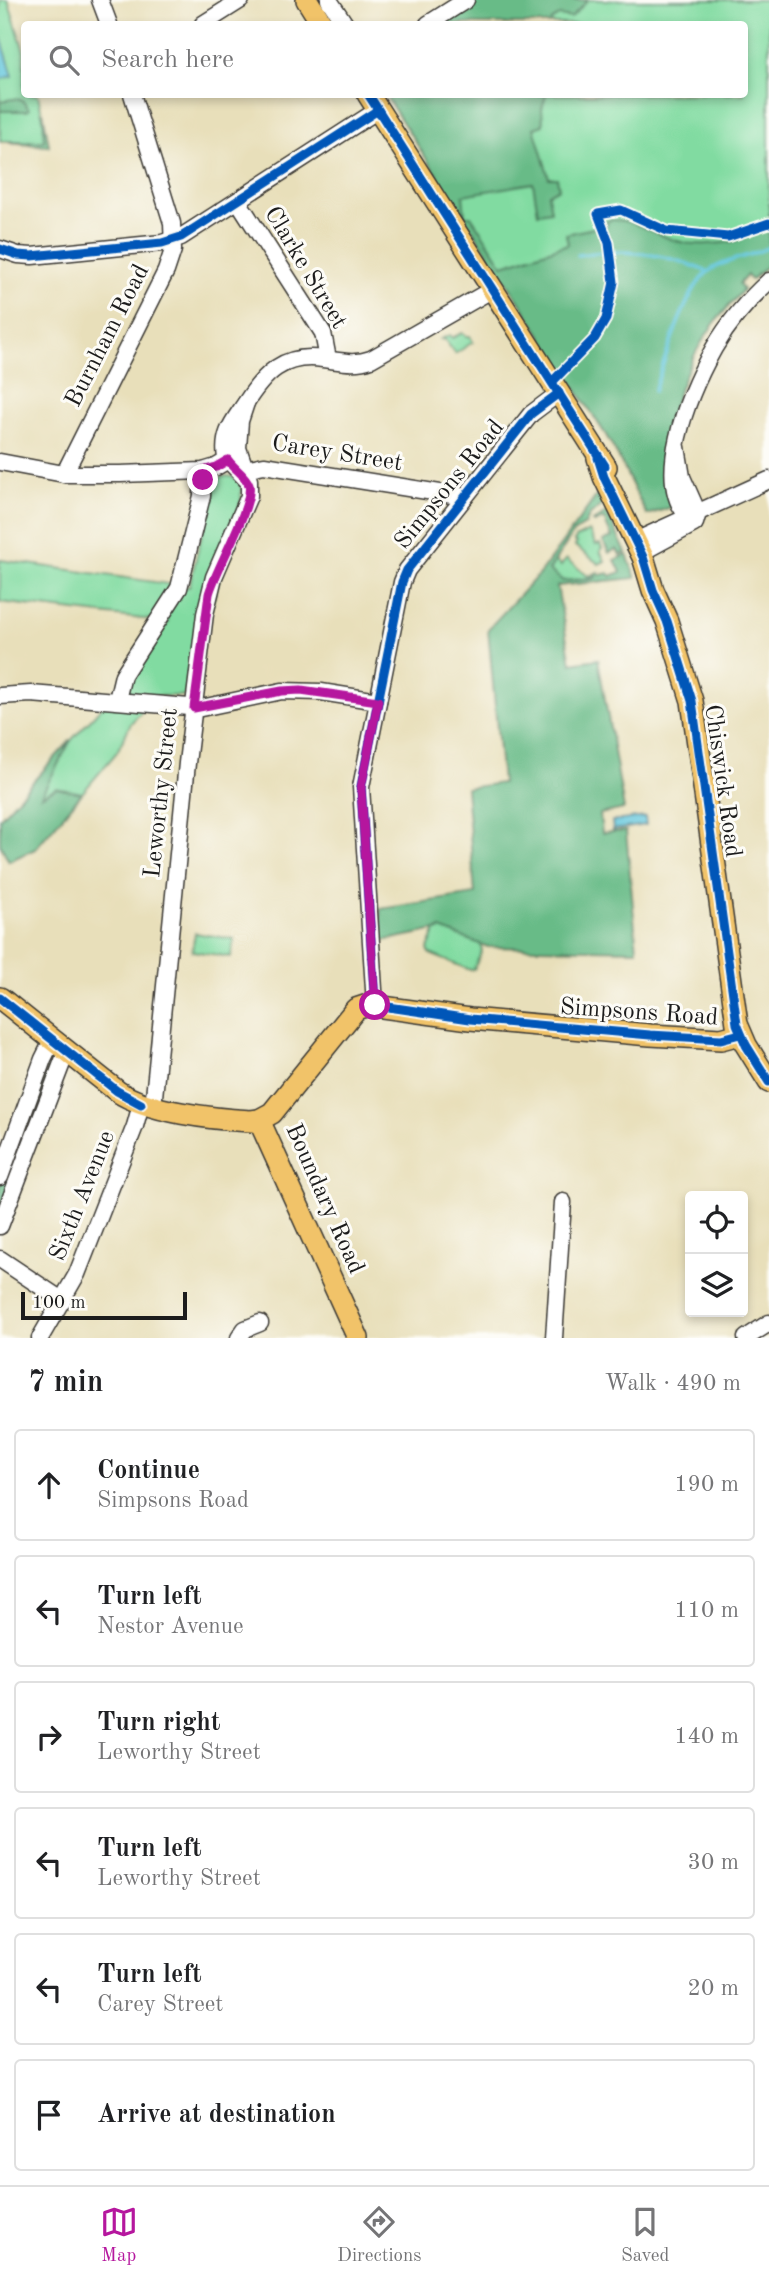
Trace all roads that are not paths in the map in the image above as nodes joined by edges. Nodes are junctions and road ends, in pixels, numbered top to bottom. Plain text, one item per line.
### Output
1 (100, 0) edge
2 (241, 0) edge
3 (307, 0) edge
4 (329, 0) edge
5 (466, 0) edge
6 (108, 21) edge
7 (208, 21) edge
8 (320, 21) edge
9 (343, 21) edge
10 (433, 21) edge
11 (133, 98) edge
12 (373, 102) edge
13 (238, 201) junction
14 (174, 240) junction
15 (0, 250) edge
16 (769, 282) edge
17 (493, 289) junction
18 (327, 359) junction
19 (559, 393) junction
20 (246, 403) junction
21 (228, 460) junction
22 (0, 462) edge
23 (245, 469) junction
24 (203, 471) junction
25 (64, 474) junction
26 (769, 483) edge
27 (250, 491) junction
28 (465, 497) junction
29 (693, 518) junction
30 (643, 543) junction
31 (0, 696) edge
32 (117, 700) junction
33 (378, 701) junction
34 (194, 708) junction
35 (0, 998) edge
36 (375, 1005) junction
37 (740, 1034) junction
38 (60, 1044) junction
39 (769, 1082) edge
40 (147, 1105) junction
41 (259, 1120) junction
42 (0, 1177) edge
43 (563, 1202) dead end
44 (0, 1226) edge
45 (0, 1259) edge
46 (62, 1301) junction
47 (260, 1323) dead end
48 (769, 1323) edge
49 (40, 1338) edge
50 (239, 1338) edge
51 (358, 1338) edge
52 (554, 1338) edge
53 (746, 1338) edge

1 - 6 street
2 - 7 street
3 - 8 main road
4 - 9 street
5 - 10 street
11 - 14 street, Burnham Road
12 - 13 street
12 - 17 main road
13 - 14 street
13 - 18 street, Clarke Street
14 - 15 street
14 - 25 street, Burnham Road
16 - 29 street
17 - 18 street
17 - 19 main road
18 - 20 street
19 - 28 street, Simpsons Road
19 - 30 main road, Chiswick Road
20 - 21 street
20 - 23 street
21 - 23 street
21 - 24 street
21 - 27 street
22 - 25 street
23 - 27 street
23 - 28 street, Carey Street
24 - 25 street
24 - 32 street
26 - 29 street
27 - 34 street, Leworthy Street
28 - 33 street, Simpsons Road
29 - 30 street
30 - 37 main road, Chiswick Road
31 - 32 street
32 - 34 street
33 - 34 street
33 - 36 street, Simpsons Road
34 - 40 street, Leworthy Street
35 - 38 main road
36 - 37 main road, Simpsons Road
36 - 41 main road, Boundary Road
37 - 39 main road, Simpsons Road
38 - 40 main road
38 - 42 street
38 - 44 street
40 - 41 main road
40 - 46 street, Sixth Avenue
41 - 51 main road, Boundary Road
43 - 52 street
45 - 46 street
46 - 49 street, Sixth Avenue
47 - 50 street
48 - 53 street

